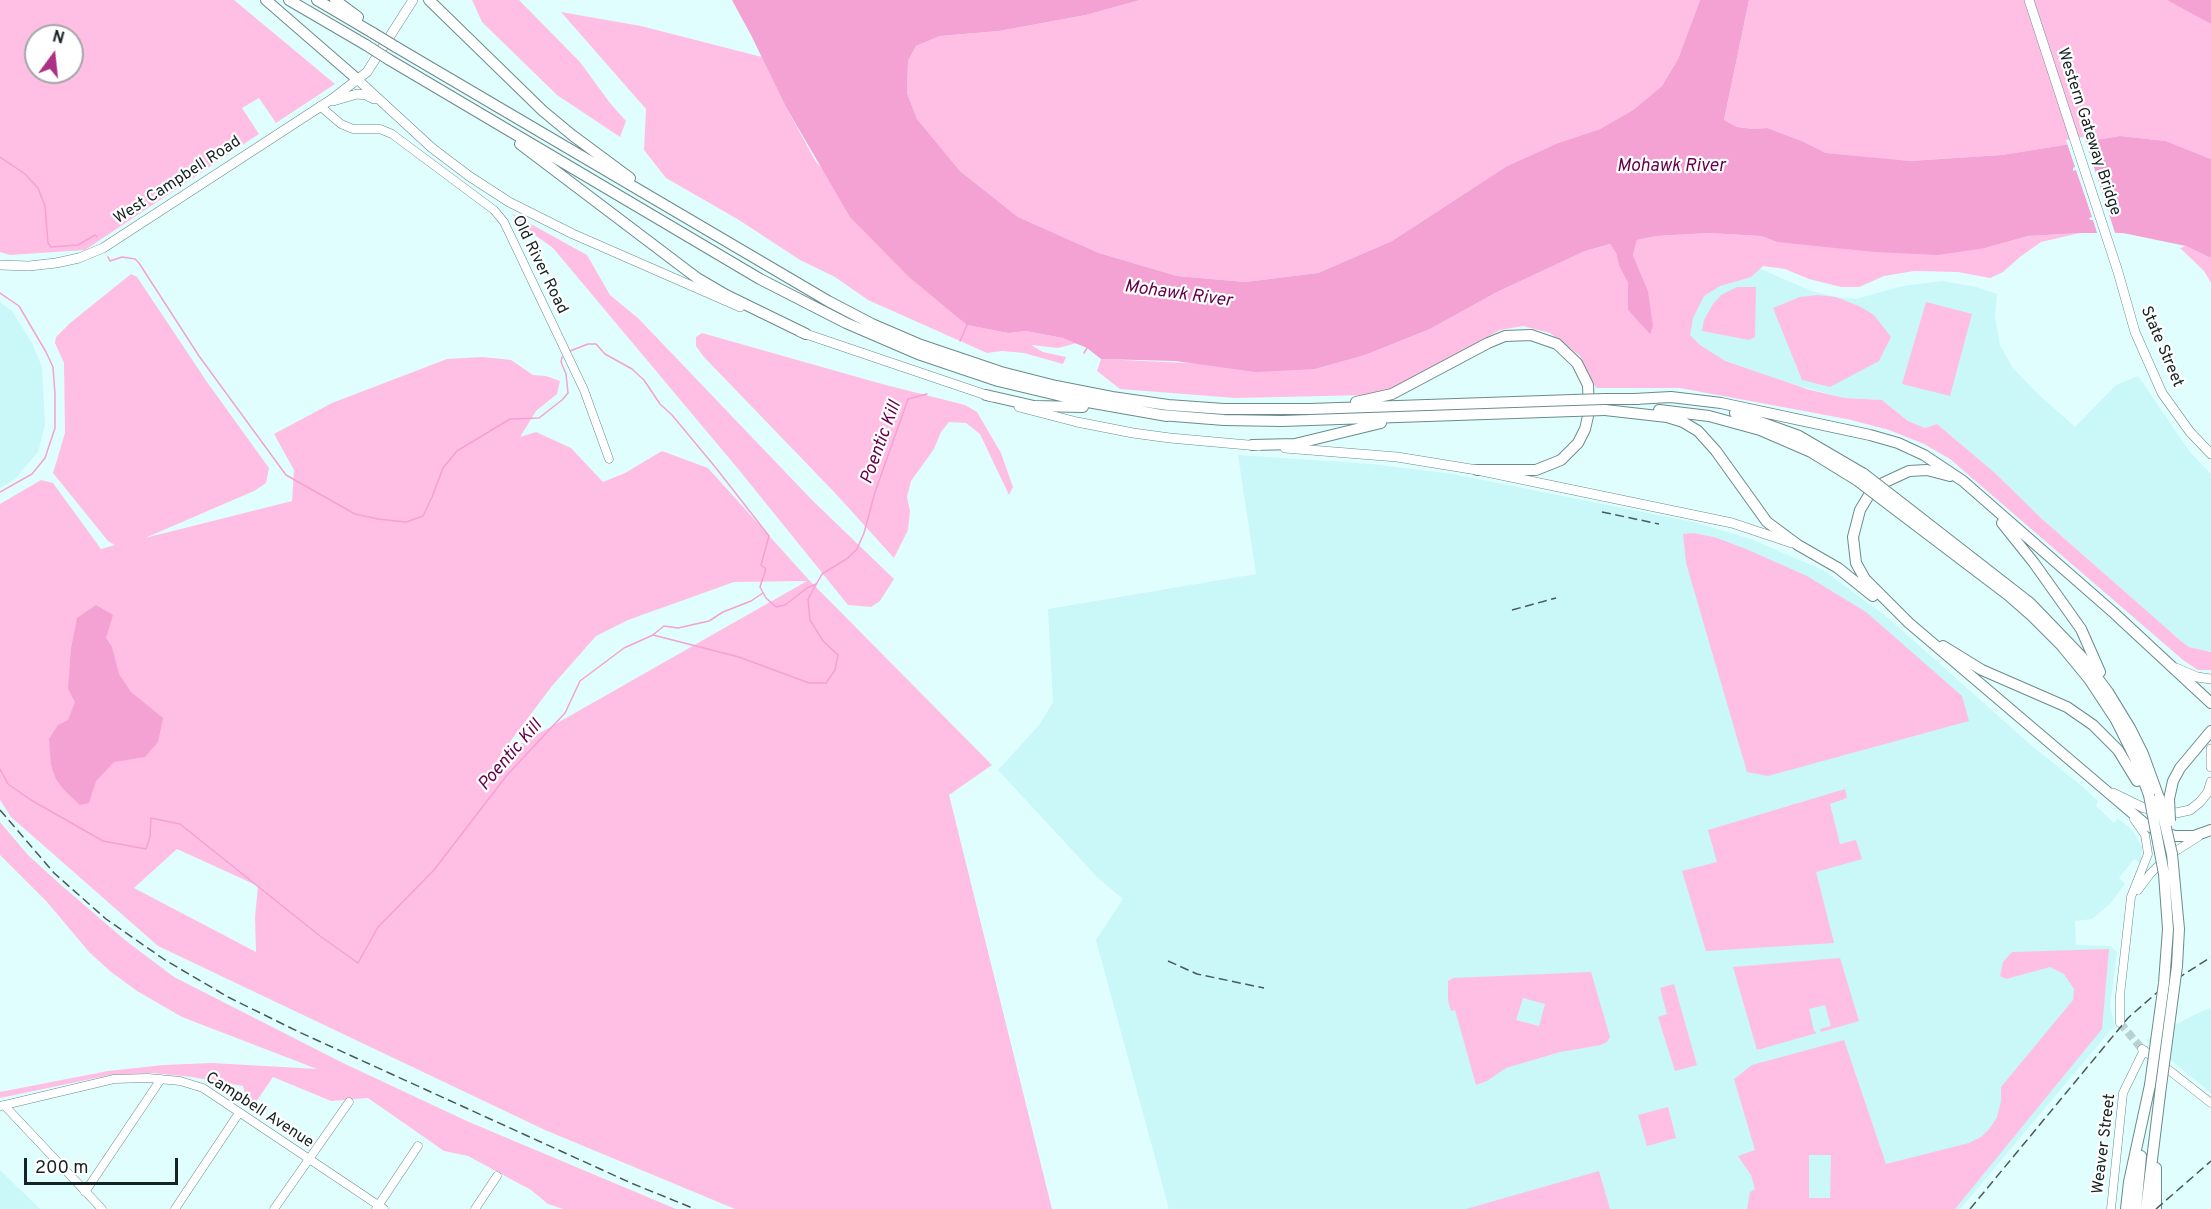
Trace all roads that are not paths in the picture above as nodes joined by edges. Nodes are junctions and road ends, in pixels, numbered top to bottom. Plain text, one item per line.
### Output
1 (266, 0) edge
2 (289, 0) edge
3 (317, 0) edge
4 (335, 0) edge
5 (405, 0) edge
6 (413, 0) edge
7 (429, 0) edge
8 (2029, 0) edge
9 (374, 31) junction
10 (357, 79) junction
11 (446, 93) junction
12 (320, 106) junction
13 (387, 107) junction
14 (704, 229) junction
15 (0, 265) edge
16 (2118, 272) joint
17 (806, 334) junction
18 (986, 395) junction
19 (1634, 399) junction
20 (1605, 405) junction
21 (1573, 406) junction
22 (1282, 410) junction
23 (1465, 415) junction
24 (1167, 416) junction
25 (1252, 445) junction
26 (2211, 454) edge
27 (609, 459) dead end
28 (1477, 470) junction
29 (1861, 478) junction
30 (1981, 498) junction
31 (1798, 545) junction
32 (1912, 626) junction
33 (2055, 633) junction
34 (2168, 664) junction
35 (2211, 679) edge
36 (2108, 692) junction
37 (2211, 703) edge
38 (2208, 734) edge
39 (2211, 749) edge
40 (2211, 767) edge
41 (2096, 782) junction
42 (2211, 782) edge
43 (2154, 795) junction
44 (2123, 806) junction
45 (2208, 832) edge
46 (2127, 932) junction
47 (2120, 1023) tunnel mouth
48 (161, 1079) junction
49 (2156, 1086) junction
50 (349, 1102) dead end
51 (2211, 1103) edge
52 (2, 1105) edge
53 (239, 1113) junction
54 (418, 1146) dead end
55 (308, 1159) junction
56 (497, 1176) dead end
57 (86, 1192) junction
58 (379, 1208) edge
59 (102, 1209) edge
60 (175, 1209) edge
61 (274, 1209) edge
62 (475, 1209) edge
63 (2110, 1209) edge
64 (2126, 1209) edge
65 (2136, 1209) edge
66 (2146, 1209) edge
67 (2156, 1209) edge

1 - 10 highway
2 - 11 highway, bridge
3 - 9 highway
4 - 9 highway
5 - 10 main road
6 - 10 main road
7 - 14 highway
8 - 16 main road, Western Gateway Bridge
9 - 14 highway, bridge
10 - 12 main road, West Campbell Road
10 - 13 main road
11 - 17 highway
11 - 24 highway
12 - 13 main road
12 - 15 main road, West Campbell Road
12 - 27 street, Old River Road
13 - 17 main road
14 - 22 highway
16 - 26 main road, State Street
17 - 18 main road
18 - 24 highway
18 - 25 main road
19 - 20 highway
19 - 29 highway
19 - 30 highway
20 - 21 highway, bridge
20 - 29 highway
20 - 31 highway
21 - 22 highway
21 - 23 highway
22 - 28 highway
23 - 24 highway
23 - 25 highway
25 - 28 main road
28 - 31 main road
29 - 33 highway, bridge
30 - 32 highway
30 - 34 highway
30 - 36 highway
31 - 32 highway
32 - 41 highway
32 - 43 highway
33 - 36 highway
33 - 43 highway
34 - 35 main road
34 - 37 highway
36 - 43 highway
38 - 43 highway
39 - 40 main road
41 - 42 main road
41 - 44 highway
43 - 49 highway, bridge
43 - 49 highway, bridge
44 - 45 highway
44 - 46 street
45 - 46 street
46 - 47 street
48 - 52 street, Campbell Avenue
48 - 53 street, Campbell Avenue
48 - 57 street
49 - 64 highway
49 - 65 highway
49 - 66 highway
49 - 67 highway
50 - 55 street
51 - 63 street, Weaver Street
52 - 57 street
53 - 55 street, Campbell Avenue
53 - 60 street
54 - 58 street
55 - 58 street, Campbell Avenue
55 - 61 street
56 - 62 street
57 - 59 street

